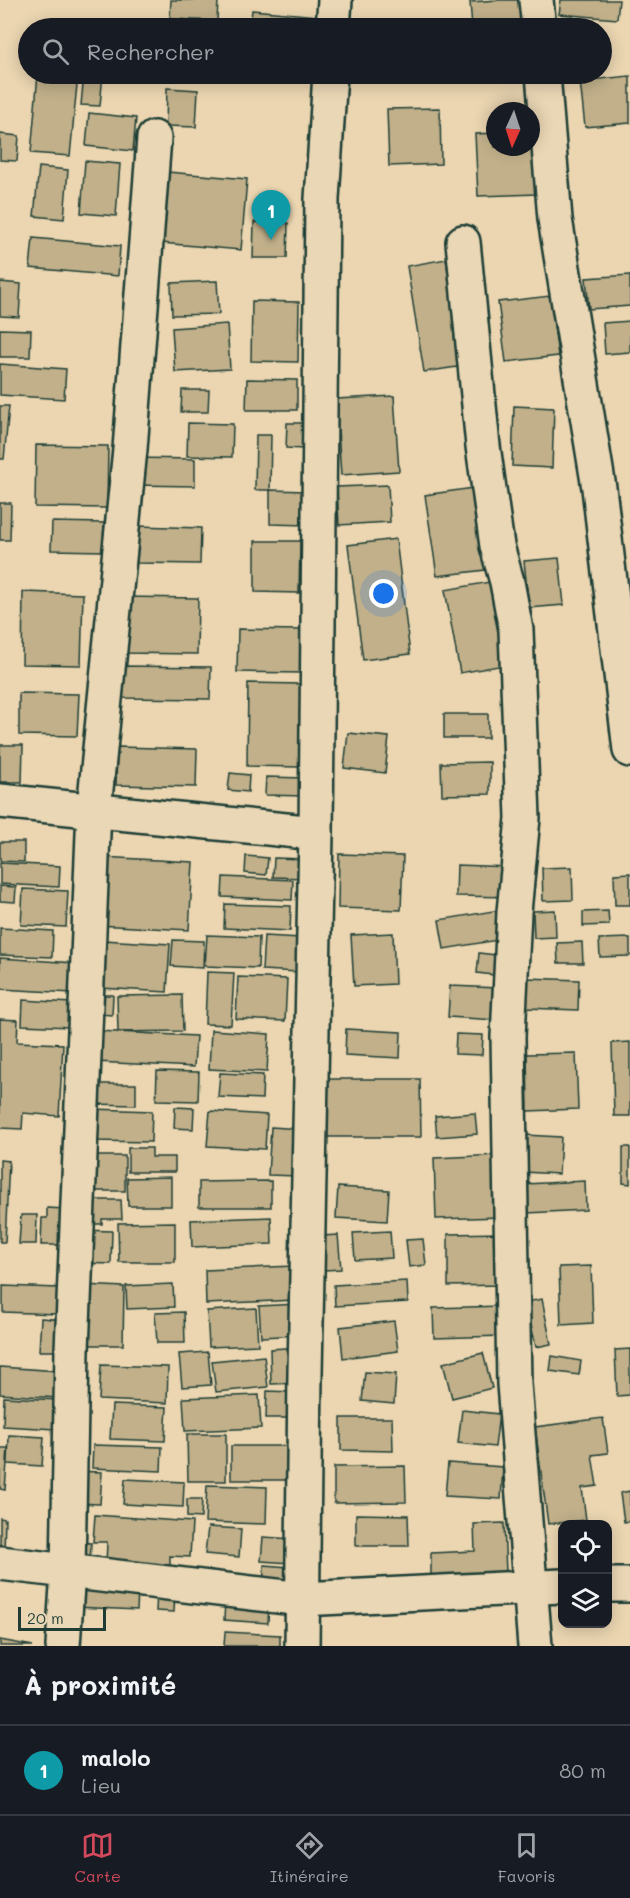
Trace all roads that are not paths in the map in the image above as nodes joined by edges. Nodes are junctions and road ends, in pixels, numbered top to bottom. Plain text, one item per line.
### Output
1 (335, 0) edge
2 (536, 0) edge
3 (334, 18) edge
4 (538, 18) edge
5 (329, 84) edge
6 (544, 84) edge
7 (154, 138) dead end
8 (463, 242) dead end
9 (630, 750) edge
10 (0, 801) edge
11 (94, 809) junction
12 (316, 833) junction
13 (0, 1563) edge
14 (68, 1571) junction
15 (630, 1585) edge
16 (558, 1586) edge
17 (612, 1586) edge
18 (531, 1587) junction
19 (302, 1599) junction
20 (63, 1646) edge
21 (302, 1646) edge
22 (535, 1646) edge

1 - 3 street
2 - 4 street
5 - 12 street
6 - 9 street
7 - 11 street
8 - 18 street
10 - 11 street
11 - 12 street
11 - 14 street
12 - 19 street
13 - 14 street
14 - 19 street
14 - 20 street
15 - 17 street
16 - 18 street
18 - 19 street
18 - 22 street
19 - 21 street

